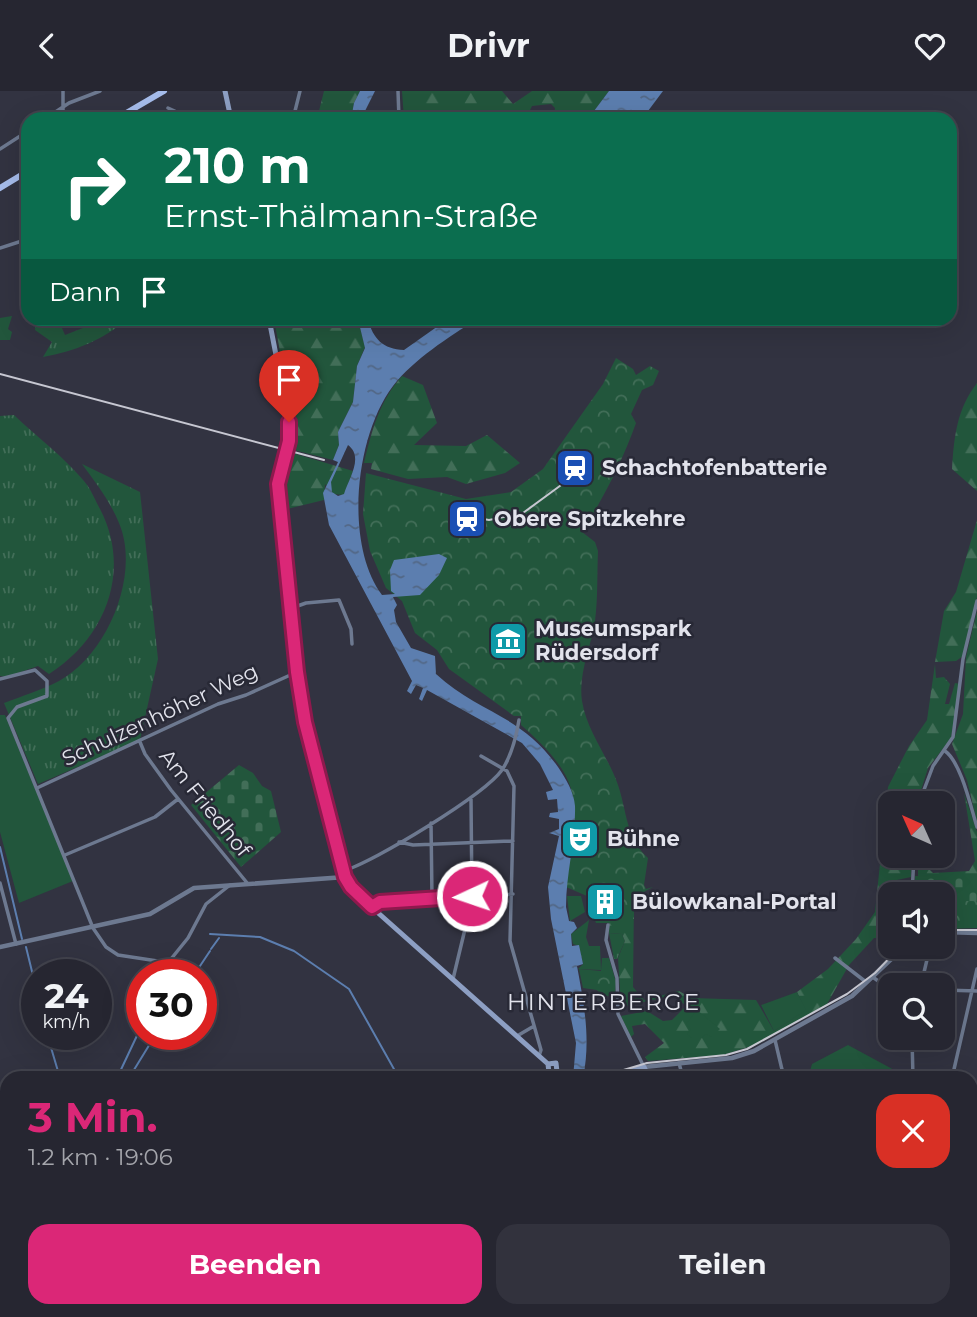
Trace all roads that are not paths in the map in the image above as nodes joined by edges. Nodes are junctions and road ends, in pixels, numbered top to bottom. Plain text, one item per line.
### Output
1 (63, 91) edge
2 (100, 91) edge
3 (164, 91) edge
4 (225, 91) edge
5 (300, 91) edge
6 (398, 91) edge
7 (65, 106) junction
8 (168, 108) dead end
9 (56, 112) edge
10 (65, 112) edge
11 (128, 112) edge
12 (175, 112) edge
13 (230, 112) edge
14 (295, 112) edge
15 (399, 112) edge
16 (21, 136) edge
17 (0, 149) edge
18 (21, 175) edge
19 (0, 188) edge
20 (21, 241) edge
21 (0, 248) edge
22 (271, 326) edge
23 (977, 601) edge
24 (290, 609) junction
25 (352, 644) dead end
26 (297, 672) junction
27 (0, 679) edge
28 (519, 720) dead end
29 (140, 742) junction
30 (945, 751) junction
31 (481, 756) dead end
32 (503, 769) junction
33 (37, 788) junction
34 (924, 791) edge
35 (179, 799) junction
36 (471, 799) junction
37 (430, 823) junction
38 (977, 827) edge
39 (513, 841) junction
40 (399, 842) junction
41 (472, 842) junction
42 (432, 844) junction
43 (65, 855) junction
44 (344, 874) junction
45 (0, 883) edge
46 (248, 884) junction
47 (230, 885) junction
48 (513, 894) junction
49 (472, 896) junction
50 (432, 898) junction
51 (372, 907) junction
52 (608, 925) dead end
53 (93, 927) junction
54 (955, 932) edge
55 (977, 933) edge
56 (16, 944) junction
57 (0, 947) edge
58 (835, 958) dead end
59 (892, 959) edge
60 (977, 969) edge
61 (874, 978) junction
62 (453, 979) junction
63 (878, 981) edge
64 (868, 983) junction
65 (955, 990) edge
66 (975, 991) edge
67 (534, 1026) junction
68 (517, 1036) junction
69 (775, 1039) junction
70 (912, 1050) edge
71 (539, 1056) junction
72 (678, 1063) junction
73 (548, 1064) junction
74 (644, 1067) junction
75 (548, 1071) edge
76 (557, 1071) edge
77 (630, 1071) edge
78 (646, 1071) edge
79 (681, 1071) edge
80 (782, 1071) edge
81 (913, 1071) edge
82 (954, 1071) edge

1 - 7 street
2 - 7 street
3 - 11 main road
4 - 13 main road
5 - 14 street
6 - 15 street
7 - 9 street
7 - 10 street
8 - 12 street
16 - 17 street
18 - 19 main road
20 - 21 street
22 - 24 main road, bridge
23 - 30 street
24 - 25 street
24 - 26 main road
26 - 29 street, Schulzenhöher Weg
26 - 44 main road
27 - 33 street
28 - 32 street
29 - 33 street, Schulzenhöher Weg
29 - 35 street, Am Friedhof
30 - 34 street
30 - 38 street
31 - 32 street
32 - 36 street
32 - 39 street
33 - 43 street
35 - 43 street
35 - 46 street, Am Friedhof
36 - 37 street
36 - 41 street
37 - 40 street
37 - 42 street
39 - 41 street
39 - 48 street
40 - 42 street
40 - 44 street
41 - 42 street
41 - 49 street
42 - 50 street
43 - 53 street
44 - 46 street
44 - 51 main road
45 - 56 street
46 - 47 street
47 - 53 street
47 - 53 street
48 - 49 street
48 - 67 street
49 - 50 street
49 - 62 street
50 - 51 street
51 - 62 main road
52 - 74 street
53 - 56 street
54 - 55 street
56 - 57 street
58 - 64 street
59 - 61 street
60 - 66 street
61 - 63 street
61 - 64 street
62 - 68 main road
64 - 69 street
65 - 66 street
66 - 82 street
67 - 68 street
67 - 71 street
68 - 71 main road
69 - 72 street
69 - 80 street
70 - 81 street
71 - 73 main road
72 - 74 street
72 - 79 street
73 - 75 main road
73 - 76 main road
74 - 77 main road
74 - 78 main road

